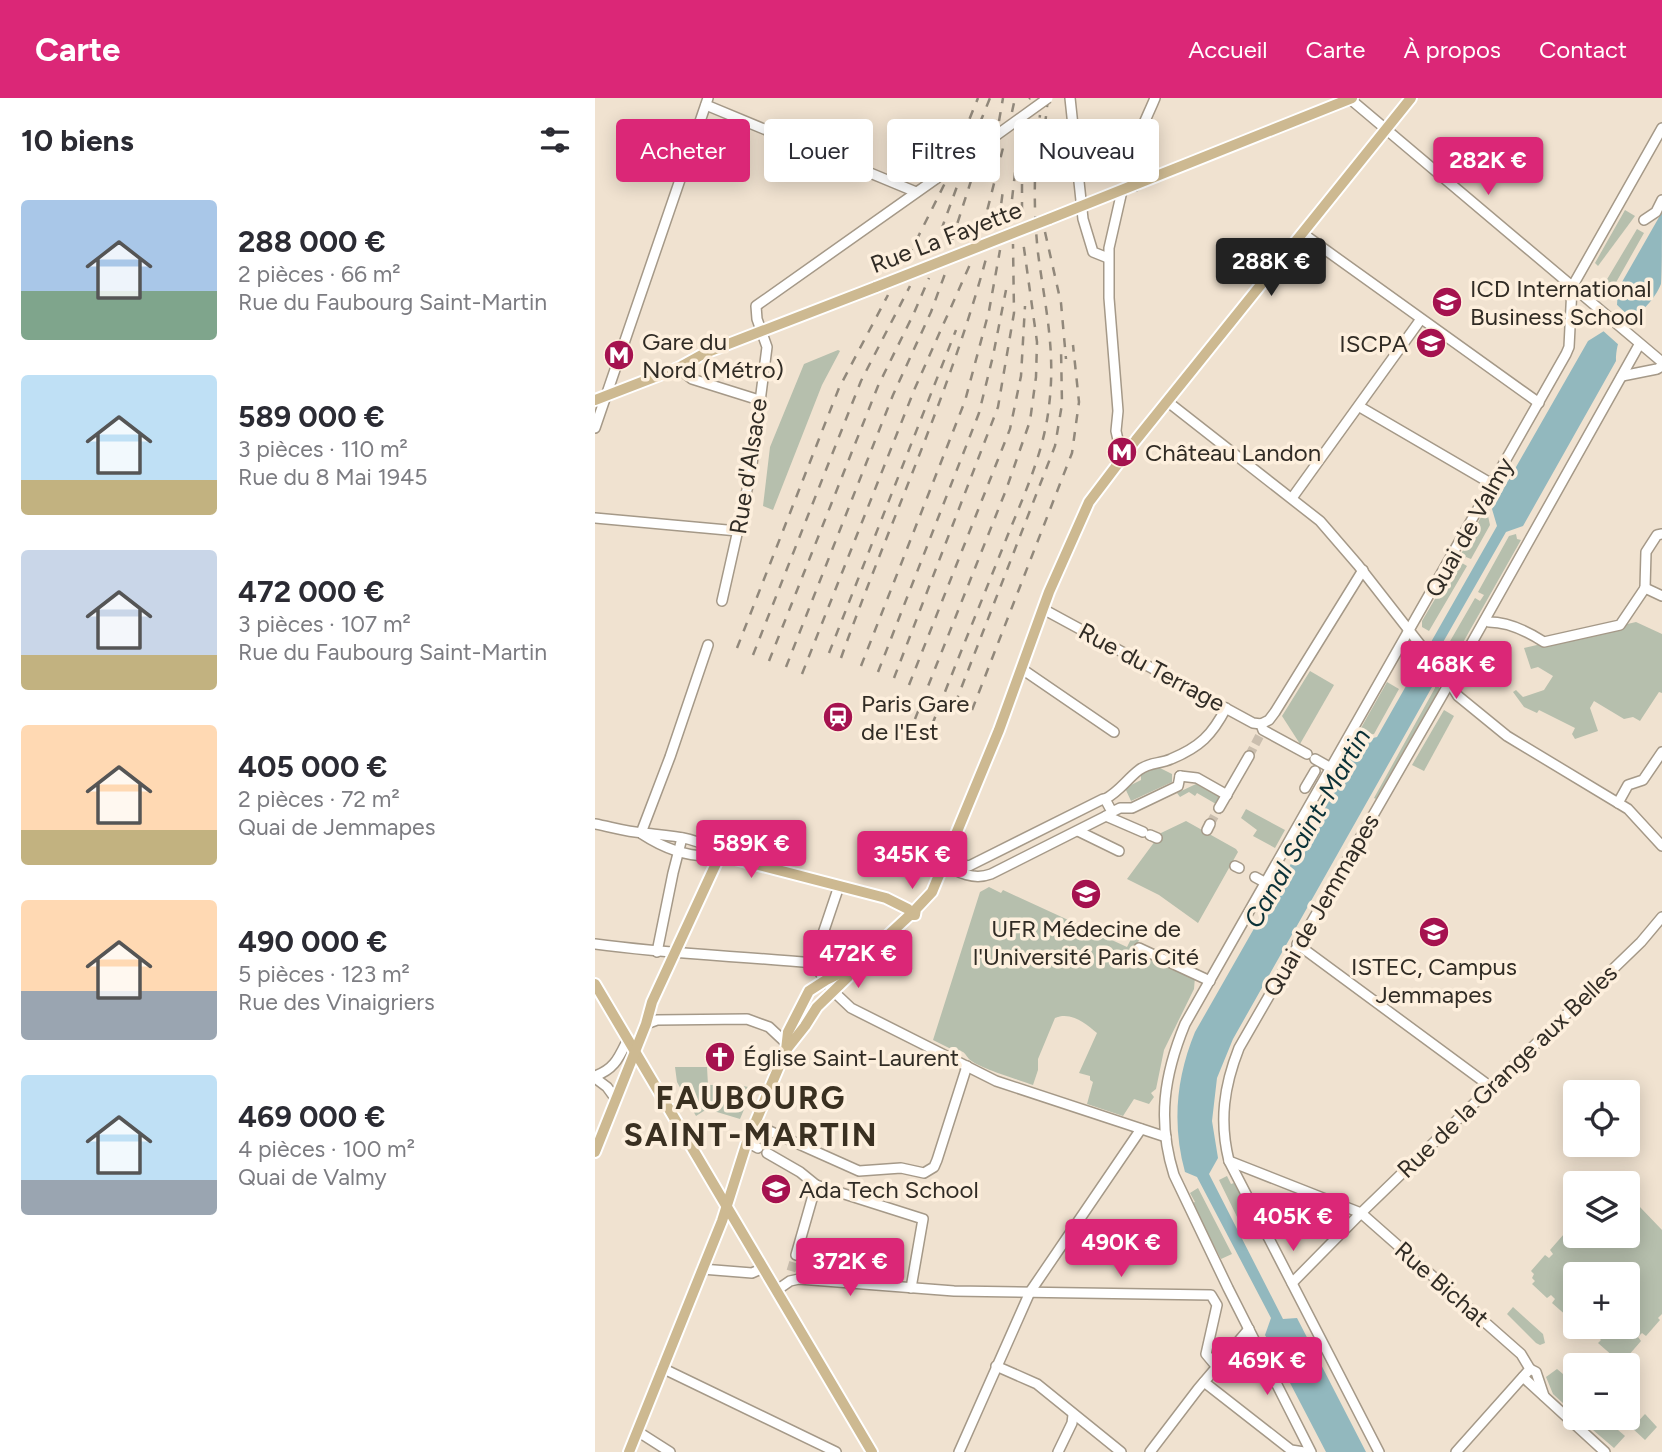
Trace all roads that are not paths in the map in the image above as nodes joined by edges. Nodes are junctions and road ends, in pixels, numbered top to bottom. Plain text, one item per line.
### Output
1 (1048, 98) edge
2 (1070, 98) edge
3 (1155, 98) edge
4 (1350, 98) edge
5 (1411, 98) edge
6 (707, 102) edge
7 (1662, 128) edge
8 (1385, 130) junction
9 (1135, 186) junction
10 (1122, 191) junction
11 (916, 192) junction
12 (1662, 200) edge
13 (1081, 206) junction
14 (1644, 220) dead end
15 (1302, 233) junction
16 (1108, 258) junction
17 (1572, 287) junction
18 (1421, 319) junction
19 (761, 332) junction
20 (1639, 345) junction
21 (1662, 364) edge
22 (678, 368) junction
23 (1622, 376) junction
24 (600, 398) edge
25 (759, 400) junction
26 (1168, 402) junction
27 (1539, 403) junction
28 (1360, 407) junction
29 (595, 428) edge
30 (1127, 452) junction
31 (1492, 484) junction
32 (1296, 494) junction
33 (595, 518) edge
34 (738, 531) junction
35 (1662, 534) edge
36 (1363, 570) junction
37 (1645, 588) junction
38 (1662, 596) edge
39 (722, 601) dead end
40 (1043, 609) junction
41 (1489, 622) dead end
42 (1410, 632) junction
43 (708, 645) dead end
44 (1021, 669) junction
45 (1450, 677) junction
46 (1226, 708) junction
47 (1261, 730) junction
48 (1114, 732) dead end
49 (1662, 752) edge
50 (1249, 755) tunnel mouth
51 (1169, 761) junction
52 (1315, 763) junction
53 (1331, 768) junction
54 (1180, 776) junction
55 (1305, 788) dead end
56 (1105, 799) junction
57 (1618, 803) junction
58 (1109, 814) junction
59 (595, 824) edge
60 (1078, 831) junction
61 (641, 833) junction
62 (1150, 835) dead end
63 (682, 838) junction
64 (1661, 844) edge
65 (680, 851) junction
66 (1119, 851) dead end
67 (720, 855) junction
68 (945, 862) junction
69 (974, 863) junction
70 (969, 876) junction
71 (1255, 877) dead end
72 (1266, 883) junction
73 (839, 886) junction
74 (911, 911) junction
75 (1662, 917) edge
76 (595, 944) edge
77 (1297, 944) junction
78 (1139, 948) dead end
79 (657, 952) junction
80 (675, 953) junction
81 (813, 963) junction
82 (855, 966) junction
83 (825, 980) junction
84 (1210, 981) junction
85 (595, 984) edge
86 (833, 991) junction
87 (646, 1024) junction
88 (628, 1039) junction
89 (785, 1046) junction
90 (635, 1051) junction
91 (967, 1066) junction
92 (595, 1077) edge
93 (1491, 1087) junction
94 (615, 1098) junction
95 (754, 1124) junction
96 (1141, 1129) junction
97 (1166, 1138) junction
98 (747, 1142) junction
99 (595, 1152) edge
100 (1229, 1161) junction
101 (816, 1185) junction
102 (726, 1206) junction
103 (1361, 1213) junction
104 (796, 1255) tunnel mouth
105 (763, 1268) junction
106 (702, 1269) junction
107 (1292, 1283) junction
108 (911, 1288) junction
109 (776, 1290) junction
110 (1030, 1292) junction
111 (1249, 1329) junction
112 (996, 1366) junction
113 (1216, 1366) junction
114 (662, 1368) junction
115 (1530, 1369) junction
116 (1523, 1377) junction
117 (1204, 1382) junction
118 (1545, 1398) junction
119 (1073, 1415) junction
120 (637, 1431) junction
121 (629, 1452) edge
122 (670, 1452) edge
123 (836, 1452) edge
124 (872, 1452) edge
125 (958, 1452) edge
126 (1058, 1452) edge
127 (1121, 1452) edge
128 (1150, 1452) edge
129 (1304, 1452) edge
130 (1311, 1452) edge
131 (1379, 1452) edge
132 (1457, 1452) edge
133 (1605, 1452) edge

1 - 11 street, bridge
2 - 13 street
3 - 9 street
4 - 8 street
4 - 9 main road, Rue La Fayette
5 - 8 main road
6 - 11 street
6 - 24 street
7 - 17 street, Quai de Valmy
8 - 15 main road
8 - 17 street
9 - 10 main road, Rue La Fayette
10 - 13 main road, Rue La Fayette
10 - 16 street
11 - 19 street, Rue d'Alsace
12 - 14 street
13 - 16 street
13 - 19 main road, Rue La Fayette, bridge
15 - 18 street
15 - 26 main road
16 - 30 street
17 - 20 street
17 - 27 street, Quai de Valmy
18 - 27 street
18 - 28 street
19 - 22 main road, Rue La Fayette
19 - 25 street, Rue d'Alsace
20 - 21 street
20 - 23 street, Quai de Jemmapes
21 - 23 street
22 - 24 main road, Rue La Fayette
22 - 25 street
23 - 45 street, Quai de Jemmapes
24 - 29 street
25 - 34 street, Rue d'Alsace
26 - 30 main road
26 - 32 street
27 - 31 street, Quai de Valmy
28 - 31 street
28 - 32 street
30 - 40 main road
31 - 42 street, Quai de Valmy
32 - 36 street
33 - 34 street
34 - 39 street, Rue d'Alsace
35 - 37 street
36 - 42 street
36 - 47 street
37 - 38 street
37 - 41 street
40 - 44 main road
40 - 46 street, Rue du Terrage
42 - 45 street
42 - 53 street, Quai de Valmy
43 - 61 street
44 - 48 street
44 - 68 main road
45 - 57 street
45 - 77 street, Quai de Jemmapes
46 - 47 street, Rue du Terrage
46 - 51 street
47 - 52 street, Rue du Terrage
49 - 57 street
50 - 54 street
51 - 54 street
51 - 56 street
52 - 53 street, Rue du Terrage
52 - 55 street
53 - 72 street, Quai de Valmy
54 - 58 street
56 - 58 street
56 - 69 street
57 - 64 street
58 - 60 street
58 - 62 street
59 - 61 street
60 - 66 street
60 - 70 street
61 - 63 street
61 - 65 street
63 - 65 street
63 - 67 street
65 - 67 street
65 - 79 street
67 - 73 main road
67 - 80 main road
68 - 69 street
68 - 70 street
68 - 74 main road
69 - 70 street
71 - 72 street
72 - 84 street, Quai de Valmy
73 - 74 main road
73 - 81 street
74 - 82 main road
75 - 93 street, Rue de la Grange aux Belles
76 - 79 street
77 - 93 street
77 - 100 street, Quai de Jemmapes
78 - 84 street
79 - 80 street
80 - 81 street
80 - 87 main road
81 - 83 street
82 - 83 main road
82 - 86 main road
83 - 86 street
83 - 89 main road
84 - 97 street, Quai de Valmy
85 - 88 main road
86 - 89 main road
86 - 91 street
87 - 89 street
87 - 90 main road
88 - 90 main road
88 - 92 street
89 - 95 main road
90 - 94 main road
90 - 102 main road
91 - 95 street
91 - 96 street
92 - 94 street
93 - 103 street, Rue de la Grange aux Belles
94 - 99 main road
95 - 98 main road
96 - 97 street
96 - 110 street
97 - 111 street, Quai de Valmy
98 - 101 street
98 - 102 main road
100 - 103 street, Rue Bichat
100 - 107 street, Quai de Jemmapes
101 - 104 street
101 - 108 street
102 - 105 main road
102 - 106 main road
103 - 107 street, Rue de la Grange aux Belles
103 - 115 street, Rue Bichat
105 - 106 street
105 - 109 main road
106 - 114 main road
107 - 131 street, Quai de Jemmapes
108 - 109 street
108 - 110 street
109 - 124 main road
110 - 112 street
110 - 113 street
111 - 113 street
111 - 130 street, Quai de Valmy
112 - 119 street
112 - 125 street
113 - 117 street
114 - 120 main road
114 - 123 street
115 - 116 street
115 - 118 street, Rue Bichat
116 - 118 street, Rue Bichat
116 - 132 street
117 - 128 street
117 - 129 street
118 - 133 street, Rue Bichat
119 - 126 street
119 - 127 street
120 - 121 main road
120 - 122 street

